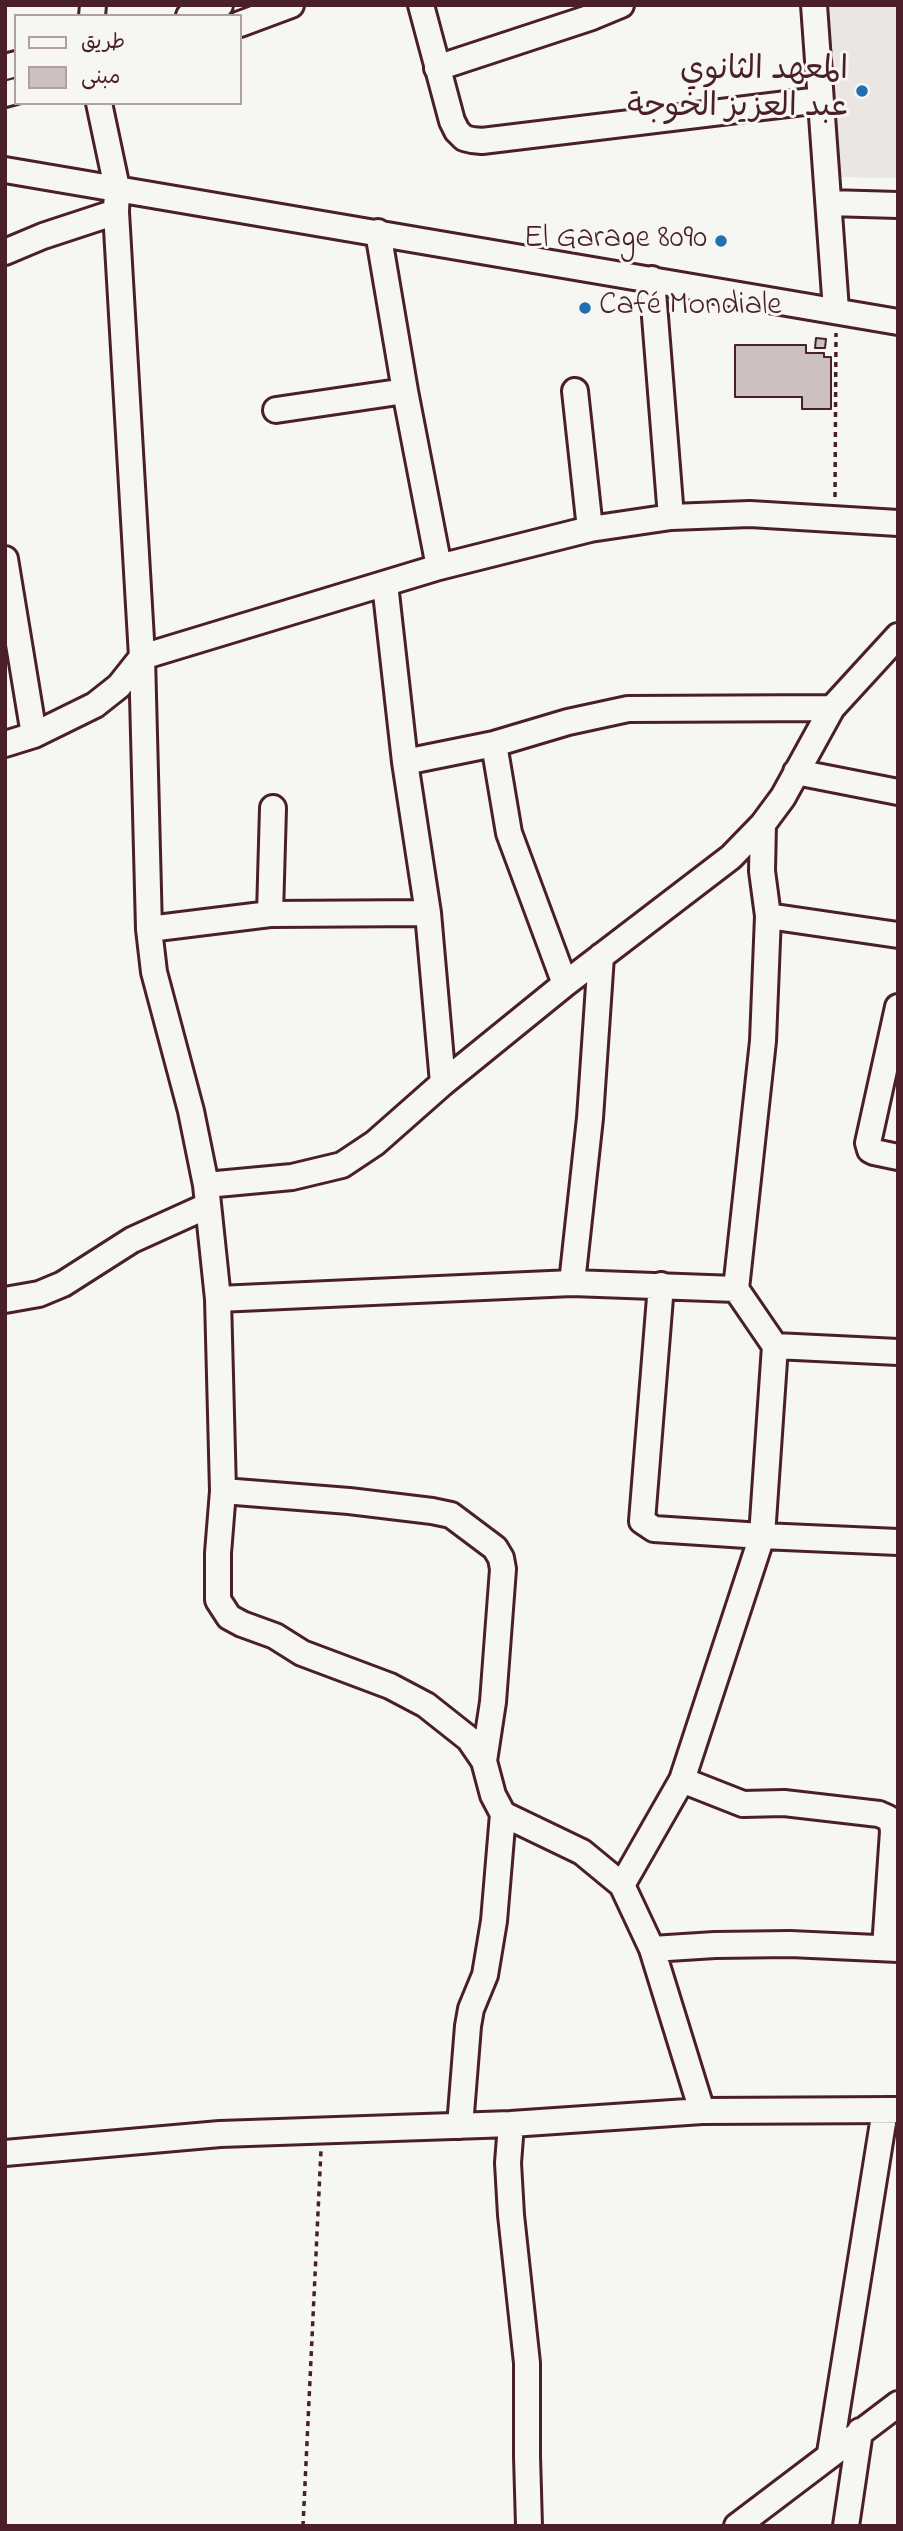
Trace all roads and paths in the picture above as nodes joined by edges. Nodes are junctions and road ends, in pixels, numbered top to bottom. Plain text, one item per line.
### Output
1 (220, 5) edge
2 (291, 5) edge
3 (421, 5) edge
4 (621, 5) edge
5 (814, 5) edge
6 (195, 14) edge
7 (242, 23) edge
8 (437, 68) junction
9 (820, 100) junction
10 (99, 105) edge
11 (5, 170) edge
12 (116, 200) junction
13 (829, 203) junction
14 (898, 205) edge
15 (378, 232) junction
16 (5, 252) edge
17 (652, 279) junction
18 (836, 310) junction
19 (898, 322) edge
20 (405, 391) junction
21 (575, 391) dead end
22 (276, 410) dead end
23 (671, 517) junction
24 (835, 518) junction
25 (898, 523) edge
26 (590, 529) junction
27 (5, 559) edge
28 (439, 567) junction
29 (385, 584) junction
30 (898, 636) edge
31 (142, 657) junction
32 (832, 708) junction
33 (34, 735) junction
34 (5, 744) edge
35 (494, 744) junction
36 (405, 762) junction
37 (796, 772) junction
38 (898, 792) edge
39 (273, 808) dead end
40 (763, 824) junction
41 (428, 913) junction
42 (270, 915) junction
43 (768, 916) junction
44 (149, 929) junction
45 (898, 935) edge
46 (601, 956) junction
47 (565, 984) junction
48 (898, 1007) edge
49 (893, 1047) edge
50 (443, 1083) junction
51 (898, 1157) edge
52 (206, 1195) junction
53 (572, 1283) junction
54 (661, 1285) junction
55 (736, 1289) junction
56 (218, 1299) junction
57 (5, 1300) edge
58 (775, 1346) junction
59 (898, 1352) edge
60 (223, 1491) junction
61 (762, 1536) junction
62 (898, 1542) edge
63 (484, 1761) junction
64 (682, 1780) junction
65 (503, 1814) junction
66 (622, 1885) junction
67 (891, 1948) edge
68 (652, 1949) junction
69 (892, 2110) edge
70 (702, 2111) junction
71 (511, 2124) junction
72 (460, 2126) junction
73 (321, 2130) junction
74 (5, 2153) edge
75 (898, 2404) edge
76 (860, 2431) junction
77 (831, 2453) junction
78 (303, 2526) edge
79 (529, 2526) edge
80 (737, 2526) edge
81 (846, 2526) edge

1 - 6 street
2 - 7 street
3 - 8 street
4 - 8 street
5 - 9 street
8 - 9 street
9 - 13 street
10 - 12 street
11 - 12 street
12 - 15 street
12 - 16 street
12 - 31 street
13 - 14 street
13 - 18 street
15 - 17 street
15 - 20 street
17 - 18 street
17 - 23 street
18 - 19 street
18 - 24 path
20 - 22 street
20 - 28 street
21 - 26 street
23 - 24 street
23 - 26 street
24 - 25 street
26 - 28 street
27 - 33 street
28 - 29 street
29 - 31 street
29 - 36 street
30 - 32 street
31 - 33 street
31 - 44 street
32 - 35 street
32 - 37 street
33 - 34 street
35 - 36 street
35 - 47 street
36 - 41 street
37 - 38 street
37 - 40 street
39 - 42 street
40 - 43 street
40 - 46 street
41 - 42 street
41 - 50 street
42 - 44 street
43 - 45 street
43 - 55 street
44 - 52 street
46 - 47 street
46 - 53 street
47 - 50 street
48 - 49 street
49 - 51 street
50 - 52 street
52 - 56 street
52 - 57 street
53 - 54 street
53 - 56 street
54 - 55 street
54 - 61 street
55 - 58 street
56 - 60 street
58 - 59 street
58 - 61 street
60 - 63 street
60 - 63 street
61 - 62 street
61 - 64 street
63 - 65 street
64 - 66 street
64 - 67 street
65 - 66 street
65 - 72 street
66 - 68 street
67 - 68 street
68 - 70 street
69 - 70 street
69 - 77 street
70 - 71 street
71 - 72 street
71 - 79 street
72 - 73 street
73 - 74 street
73 - 78 path
75 - 76 street
76 - 77 street
76 - 81 street
77 - 80 street

